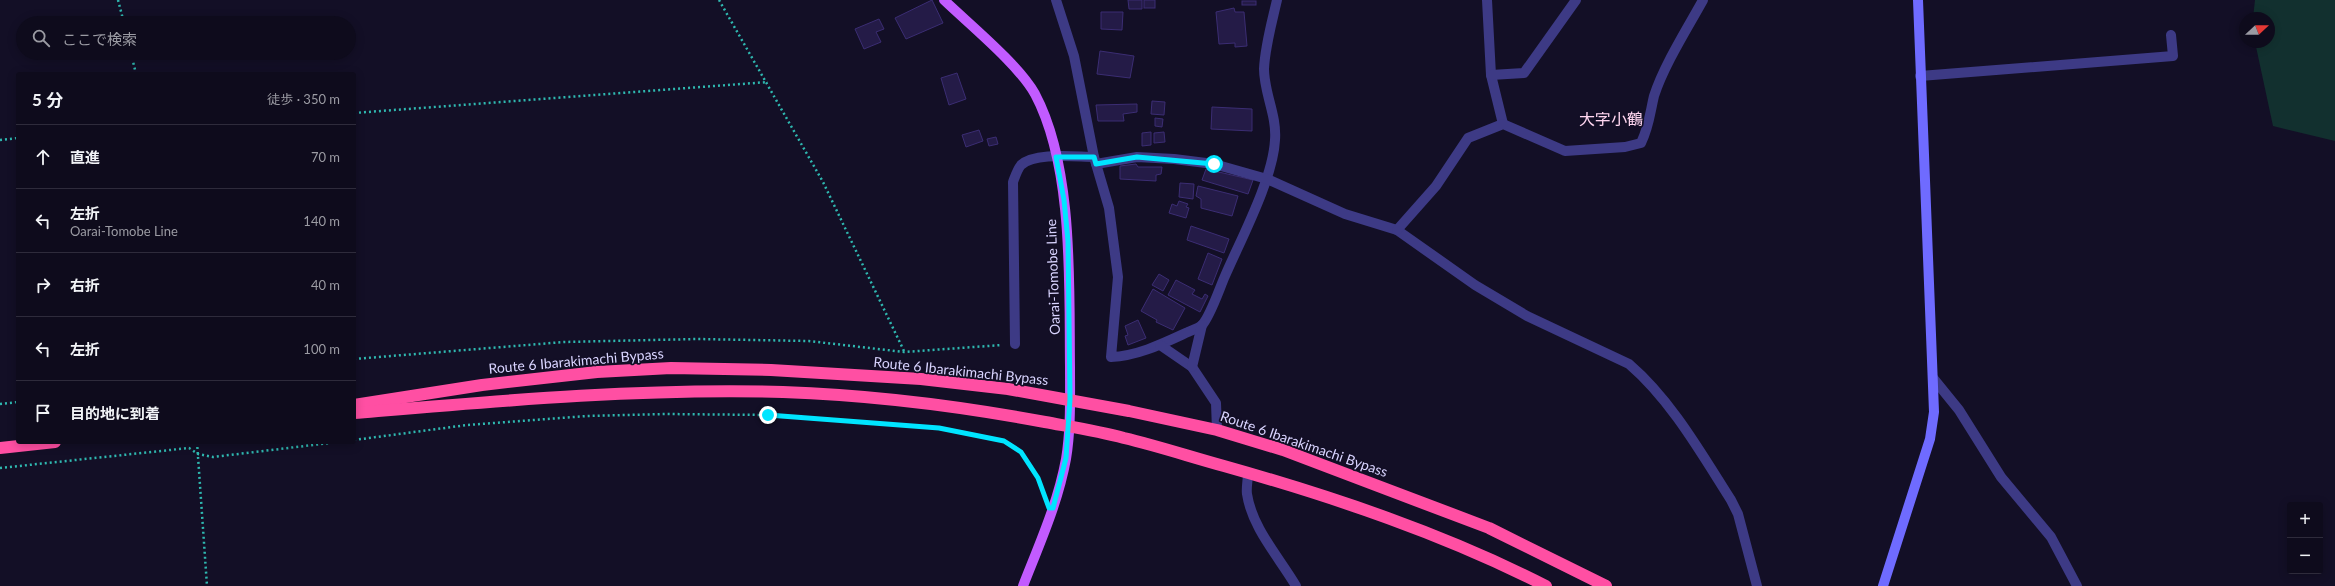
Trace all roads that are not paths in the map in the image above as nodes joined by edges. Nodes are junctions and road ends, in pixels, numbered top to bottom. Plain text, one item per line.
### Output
1 (944, 0) edge
2 (1056, 0) edge
3 (1277, 0) edge
4 (1487, 0) edge
5 (1576, 0) edge
6 (1703, 0) edge
7 (1918, 0) edge
8 (2171, 35) dead end
9 (1491, 75) junction
10 (1920, 76) junction
11 (1503, 124) junction
12 (1056, 157) junction
13 (1095, 161) junction
14 (1267, 179) junction
15 (1398, 230) junction
16 (1202, 325) junction
17 (1015, 344) road end
18 (1160, 345) junction
19 (1192, 367) junction
20 (1933, 378) junction
21 (1070, 399) junction
22 (356, 405) edge
23 (356, 413) edge
24 (1068, 426) junction
25 (1217, 430) junction
26 (37, 444) edge
27 (0, 448) edge
28 (1248, 473) junction
29 (1023, 586) edge
30 (1296, 586) edge
31 (1546, 586) edge
32 (1606, 586) edge
33 (1757, 586) edge
34 (1883, 586) edge
35 (2077, 586) edge

1 - 12 main road, Oarai-Tomobe Line
2 - 13 street
3 - 14 street
4 - 9 street
5 - 9 street
6 - 11 street
7 - 10 street
8 - 10 street
9 - 11 street
10 - 20 street
11 - 15 street
12 - 13 street
12 - 17 street
12 - 21 main road, Oarai-Tomobe Line
13 - 14 street
13 - 18 street
14 - 15 street
14 - 16 street
15 - 33 street
16 - 18 street
16 - 19 street
18 - 19 street
19 - 25 street
20 - 34 street
20 - 35 street
21 - 22 highway, Route 6 Ibarakimachi Bypass
21 - 24 main road, Oarai-Tomobe Line
21 - 25 highway, Route 6 Ibarakimachi Bypass
23 - 24 highway
24 - 28 highway
24 - 29 main road, Oarai-Tomobe Line
25 - 32 highway, Route 6 Ibarakimachi Bypass
26 - 27 highway
28 - 30 street
28 - 31 highway

